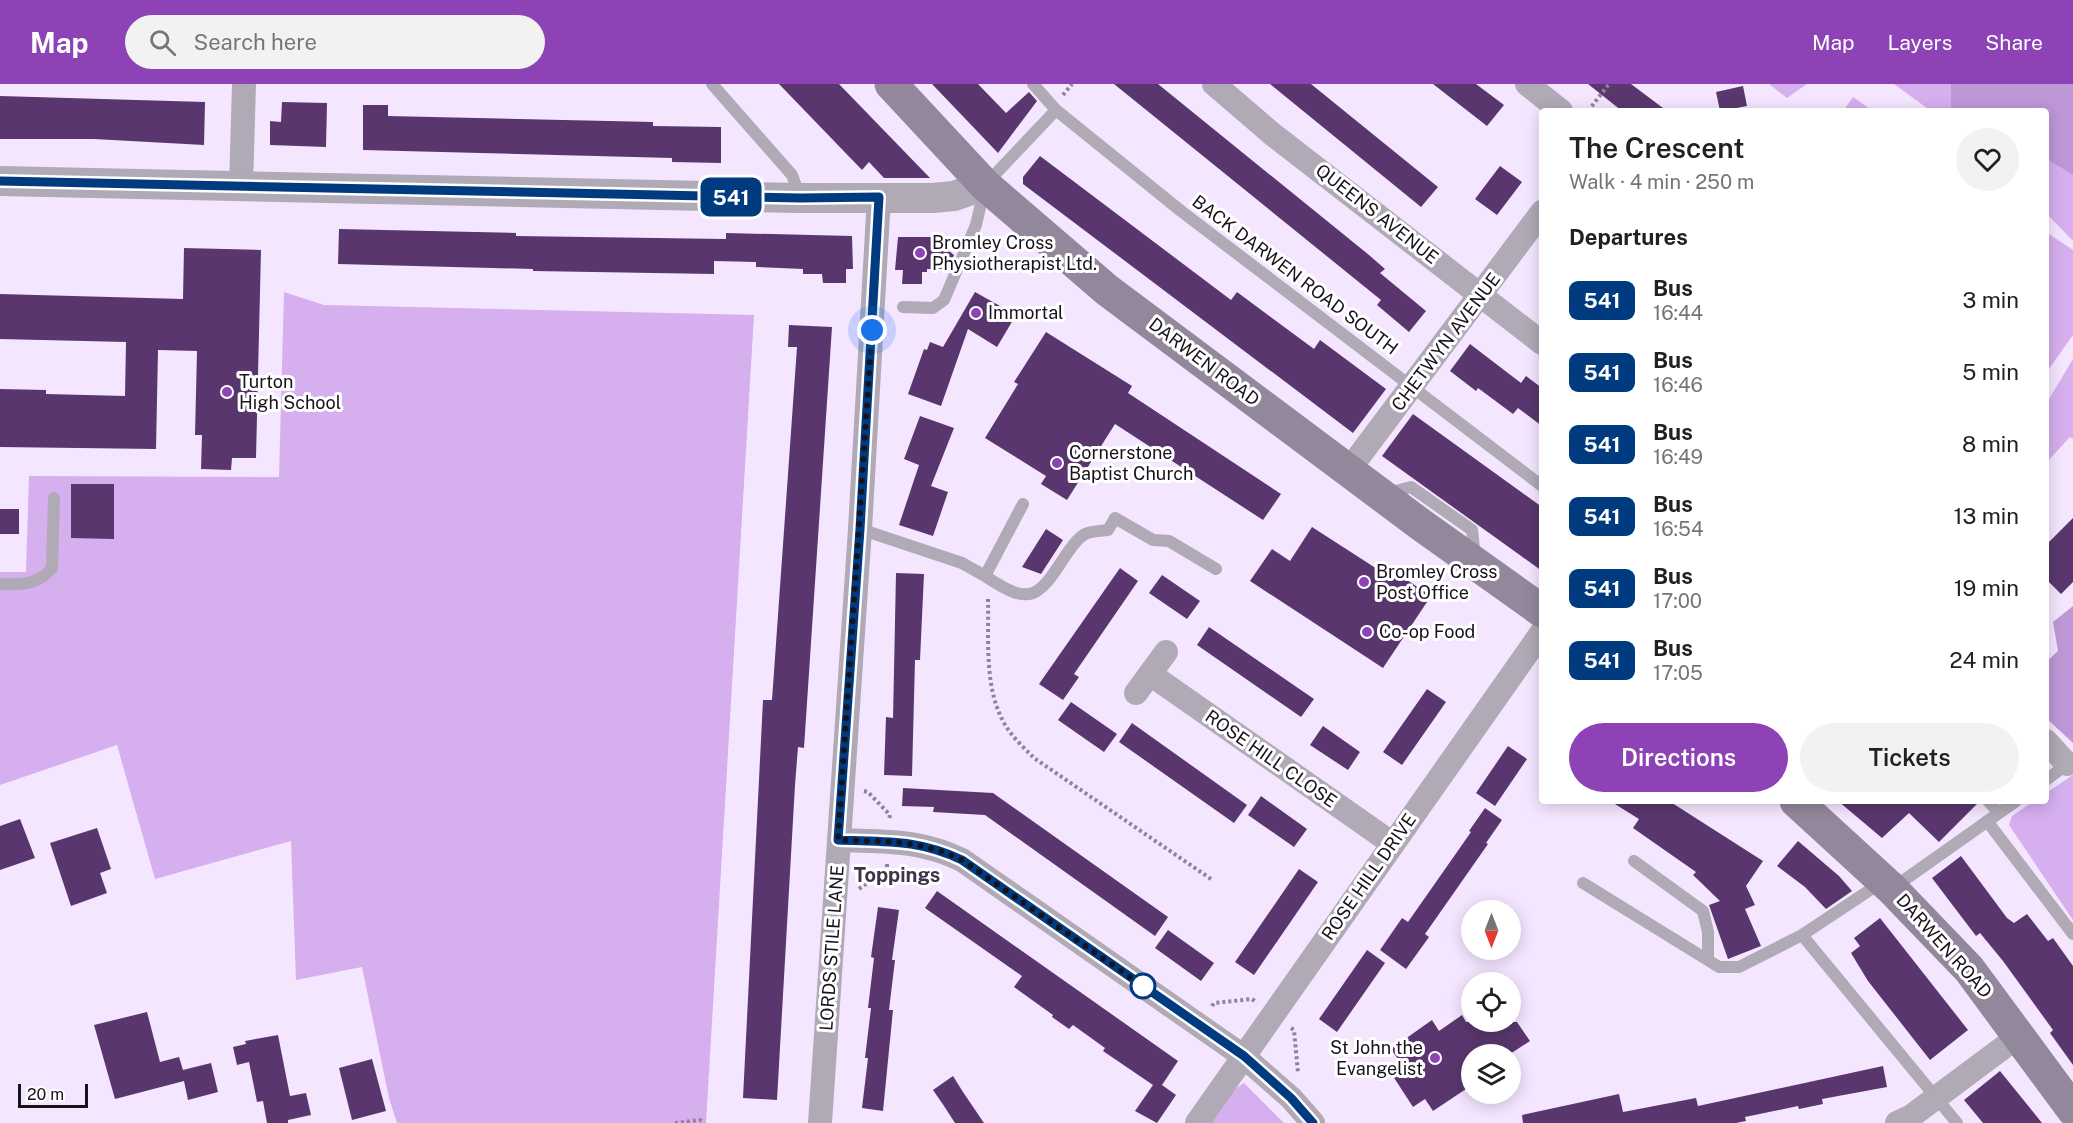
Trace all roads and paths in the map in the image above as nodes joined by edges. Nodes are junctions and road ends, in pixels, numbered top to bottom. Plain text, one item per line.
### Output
1 (244, 84) edge
2 (712, 84) edge
3 (891, 84) edge
4 (1034, 84) edge
5 (1214, 84) edge
6 (1527, 84) edge
7 (1609, 84) edge
8 (1557, 108) edge
9 (1590, 108) edge
10 (1056, 110) junction
11 (0, 181) edge
12 (985, 185) junction
13 (241, 187) junction
14 (879, 197) junction
15 (800, 198) junction
16 (1539, 216) edge
17 (1482, 295) junction
18 (903, 307) dead end
19 (1539, 341) edge
20 (1413, 387) junction
21 (1348, 471) junction
22 (1539, 484) edge
23 (54, 498) dead end
24 (1023, 504) dead end
25 (860, 529) junction
26 (1216, 569) dead end
27 (987, 577) junction
28 (0, 584) edge
29 (1539, 609) edge
30 (1539, 636) edge
31 (1166, 652) dead end
32 (2049, 744) edge
33 (2070, 762) edge
34 (2049, 778) edge
35 (1799, 804) edge
36 (1991, 804) edge
37 (2012, 804) edge
38 (1999, 813) junction
39 (1988, 821) junction
40 (838, 840) junction
41 (1393, 844) junction
42 (1634, 861) dead end
43 (1211, 879) dead end
44 (1583, 883) dead end
45 (1888, 885) junction
46 (2073, 934) edge
47 (1802, 935) junction
48 (1708, 960) junction
49 (2020, 1035) junction
50 (1244, 1056) junction
51 (1937, 1097) junction
52 (2073, 1110) edge
53 (675, 1123) edge
54 (704, 1123) edge
55 (820, 1123) edge
56 (1197, 1123) edge
57 (1313, 1123) edge
58 (1897, 1123) edge
59 (1957, 1123) edge

1 - 13 street
2 - 15 lane
3 - 12 main road, DARWEN ROAD
4 - 10 lane, BACK DARWEN ROAD SOUTH
5 - 17 street, QUEENS AVENUE
6 - 8 street
7 - 9 path
10 - 12 lane
10 - 20 lane, BACK DARWEN ROAD SOUTH
11 - 13 street
12 - 14 street
12 - 18 lane
12 - 21 main road, DARWEN ROAD
13 - 15 street
14 - 15 street
14 - 25 street, LORDS STILE LANE
16 - 17 street, CHETWYN AVENUE
17 - 19 street, QUEENS AVENUE
17 - 20 street, CHETWYN AVENUE
20 - 21 street, CHETWYN AVENUE
20 - 22 lane, BACK DARWEN ROAD SOUTH
21 - 29 main road, DARWEN ROAD
23 - 28 lane
24 - 27 lane
25 - 27 lane
25 - 40 street, LORDS STILE LANE
26 - 27 lane
27 - 43 path
30 - 41 street, ROSE HILL DRIVE
31 - 41 street, ROSE HILL CLOSE
32 - 33 street
33 - 34 lane
35 - 45 main road, DARWEN ROAD
36 - 38 lane
37 - 38 lane
38 - 39 lane
39 - 45 lane
39 - 46 lane
40 - 50 street
40 - 55 street, LORDS STILE LANE
41 - 50 street, ROSE HILL DRIVE
42 - 48 lane
44 - 48 lane
45 - 47 lane
45 - 49 main road, DARWEN ROAD
47 - 48 lane
47 - 51 lane
49 - 51 street
49 - 52 main road, DARWEN ROAD
50 - 56 street, ROSE HILL DRIVE
50 - 57 street
51 - 58 street
51 - 59 lane
53 - 54 path

